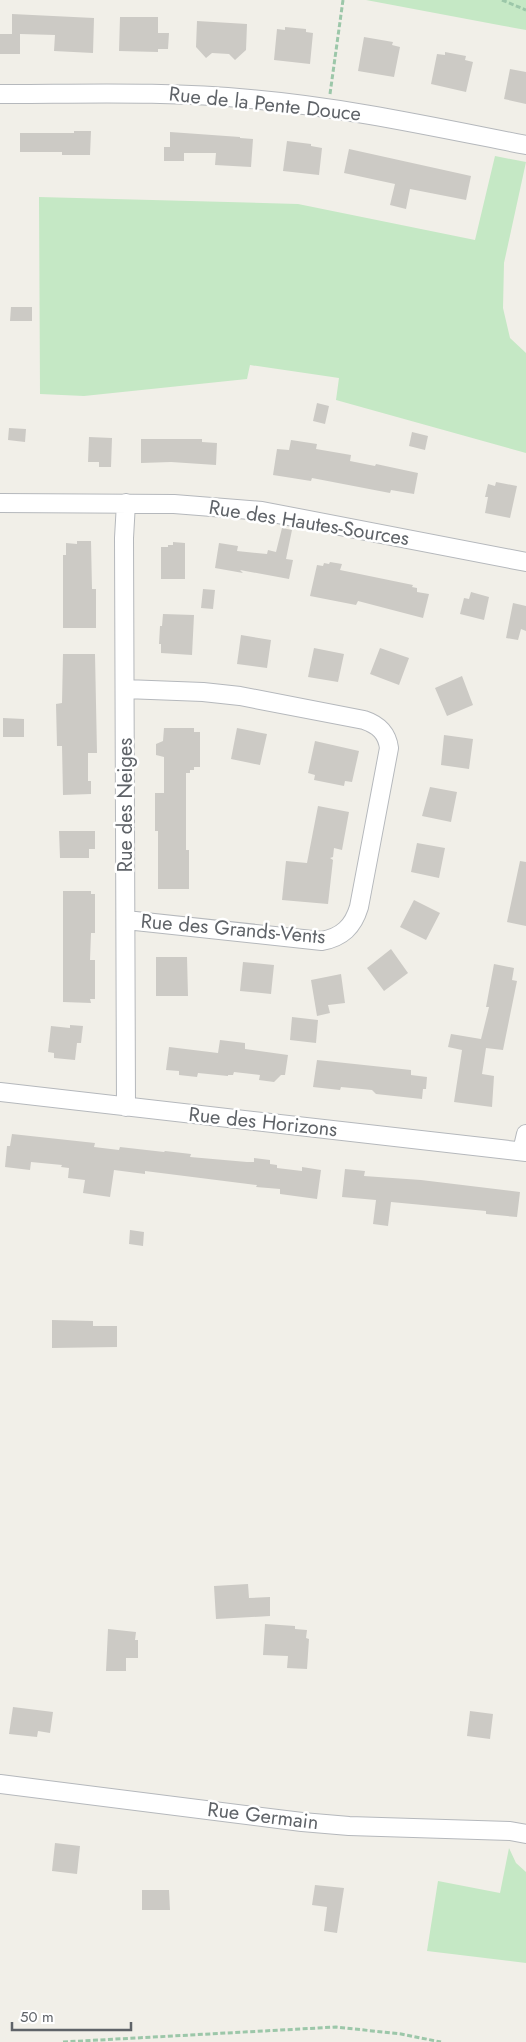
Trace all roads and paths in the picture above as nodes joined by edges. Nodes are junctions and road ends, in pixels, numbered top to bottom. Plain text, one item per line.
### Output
1 (343, 0) edge
2 (502, 0) edge
3 (526, 10) edge
4 (0, 94) edge
5 (328, 107) junction
6 (526, 146) edge
7 (0, 503) edge
8 (126, 503) junction
9 (526, 562) edge
10 (125, 690) junction
11 (126, 920) junction
12 (0, 1092) edge
13 (126, 1106) junction
14 (526, 1134) edge
15 (524, 1152) edge
16 (0, 1784) edge
17 (526, 1834) edge
18 (63, 2042) edge
19 (441, 2042) edge

1 - 5 path
2 - 3 path
4 - 5 street, Rue de la Pente Douce
5 - 6 street, Rue de la Pente Douce
7 - 8 street, Rue des Hautes-Sources
8 - 9 street, Rue des Hautes-Sources
8 - 10 street, Rue des Neiges
10 - 11 street, Rue des Neiges
10 - 11 street, Rue des Grands-Vents
11 - 13 street, Rue des Neiges
12 - 13 street, Rue des Horizons
13 - 15 street, Rue des Horizons
14 - 15 street
16 - 17 street, Rue Germain
18 - 19 path

